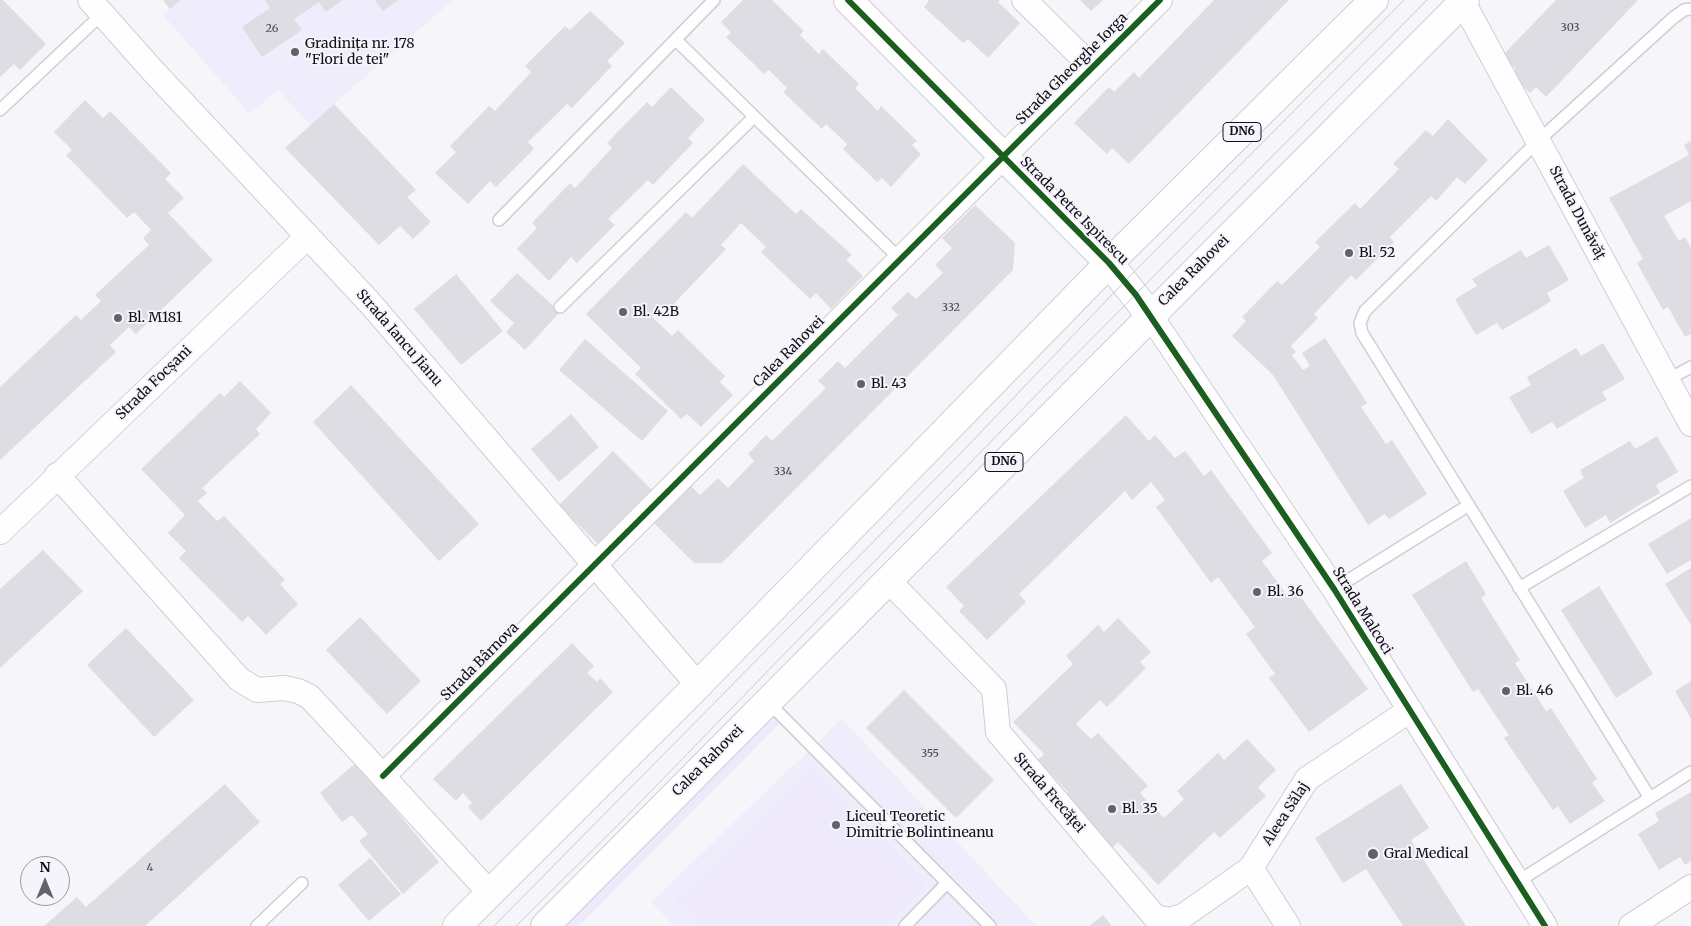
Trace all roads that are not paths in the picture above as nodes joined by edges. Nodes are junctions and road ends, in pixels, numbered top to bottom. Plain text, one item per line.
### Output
1 (714, 0) edge
2 (848, 0) edge
3 (1024, 0) edge
4 (1160, 0) edge
5 (1374, 0) edge
6 (1464, 1) edge
7 (96, 7) edge
8 (1691, 9) edge
9 (676, 40) junction
10 (1092, 67) junction
11 (0, 110) edge
12 (754, 117) junction
13 (1538, 141) junction
14 (1002, 156) junction
15 (499, 220) dead end
16 (308, 236) junction
17 (900, 259) junction
18 (1109, 263) junction
19 (560, 306) dead end
20 (1150, 315) junction
21 (1691, 367) edge
22 (1667, 380) junction
23 (1691, 424) edge
24 (57, 475) junction
25 (1691, 486) edge
26 (1469, 505) junction
27 (0, 532) edge
28 (594, 566) junction
29 (888, 580) junction
30 (1519, 588) junction
31 (1334, 589) junction
32 (698, 685) junction
33 (768, 701) junction
34 (1410, 710) junction
35 (1691, 772) edge
36 (383, 776) junction
37 (1650, 798) junction
38 (1251, 868) junction
39 (1517, 882) junction
40 (302, 883) dead end
41 (948, 884) junction
42 (1691, 887) edge
43 (490, 893) junction
44 (257, 926) edge
45 (457, 926) edge
46 (544, 926) edge
47 (905, 926) edge
48 (990, 926) edge
49 (1288, 926) edge
50 (1545, 926) edge
51 (1631, 926) edge

1 - 9 lane
2 - 14 main road, Strada Petre Ispirescu
3 - 10 street
4 - 10 street, Strada Gheorghe Iorga
5 - 18 main road, DN6
6 - 13 street, Strada Dunăvăț
6 - 20 main road, Calea Rahovei / DN6
7 - 11 lane
7 - 16 street, Strada Iancu Jianu
8 - 13 lane
9 - 12 lane
9 - 15 lane
10 - 14 street, Strada Gheorghe Iorga
12 - 17 lane
12 - 19 lane
13 - 22 street, Strada Dunăvăț
13 - 26 lane
14 - 17 street, Calea Rahovei
14 - 18 main road, Strada Petre Ispirescu
16 - 24 street, Strada Focșani
16 - 28 street, Strada Iancu Jianu
17 - 28 street, Calea Rahovei
18 - 20 main road, Strada Petre Ispirescu
18 - 32 main road, DN6
20 - 29 main road, Calea Rahovei / DN6
20 - 31 street, Strada Malcoci
21 - 22 lane
22 - 23 street, Strada Dunăvăț
24 - 27 street, Strada Focșani
24 - 36 street
25 - 30 lane
26 - 30 lane
26 - 31 lane
28 - 32 street, Strada Iancu Jianu
28 - 36 street, Strada Bârnova
29 - 33 main road, Calea Rahovei / DN6
29 - 38 street, Strada Frecăței
30 - 37 lane
31 - 34 street, Strada Malcoci
32 - 43 main road, DN6
33 - 41 lane
33 - 46 main road, Calea Rahovei / DN6
34 - 38 street, Aleea Sălaj
34 - 39 street, Strada Malcoci
35 - 37 lane
36 - 43 street
37 - 39 lane
38 - 49 street
39 - 50 street, Strada Malcoci
40 - 44 lane
41 - 47 lane
41 - 48 lane
42 - 51 street
43 - 45 main road, DN6

